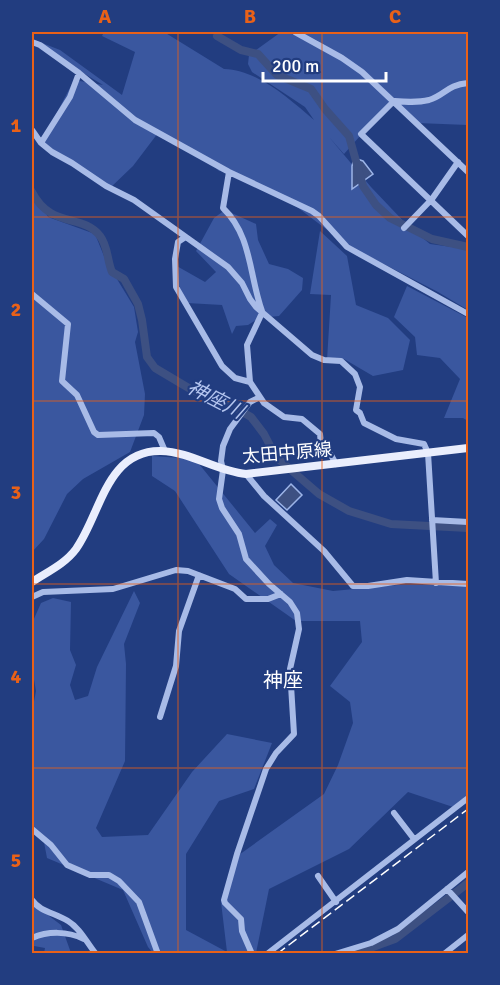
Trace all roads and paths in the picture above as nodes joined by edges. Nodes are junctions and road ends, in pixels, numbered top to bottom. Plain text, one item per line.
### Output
1 (295, 32) edge
2 (32, 42) edge
3 (79, 74) junction
4 (468, 83) edge
5 (394, 101) junction
6 (32, 130) edge
7 (41, 143) junction
8 (458, 162) junction
9 (229, 172) junction
10 (468, 172) edge
11 (430, 201) junction
12 (404, 228) dead end
13 (468, 236) edge
14 (184, 238) junction
15 (32, 294) edge
16 (262, 313) junction
17 (468, 314) edge
18 (250, 382) junction
19 (260, 397) junction
20 (468, 448) edge
21 (165, 451) junction
22 (428, 453) junction
23 (336, 464) junction
24 (223, 470) junction
25 (246, 474) junction
26 (432, 520) junction
27 (468, 522) edge
28 (199, 575) junction
29 (32, 582) edge
30 (436, 583) junction
31 (468, 584) edge
32 (280, 594) junction
33 (32, 597) edge
34 (160, 717) dead end
35 (468, 798) edge
36 (394, 813) dead end
37 (32, 829) edge
38 (414, 839) junction
39 (468, 872) edge
40 (318, 876) dead end
41 (447, 889) junction
42 (32, 900) edge
43 (336, 902) junction
44 (468, 912) edge
45 (468, 935) edge
46 (32, 938) edge
47 (84, 939) junction
48 (96, 954) edge
49 (158, 954) edge
50 (252, 954) edge
51 (267, 954) edge
52 (335, 954) edge
53 (444, 954) edge

1 - 5 street
2 - 3 street
3 - 7 street
3 - 9 street
4 - 5 street
5 - 8 street
5 - 11 street
6 - 7 street
7 - 14 street
8 - 10 street
8 - 11 street
9 - 16 street
9 - 17 street
11 - 12 street
11 - 13 street
14 - 16 street
14 - 18 street
15 - 21 street
16 - 18 street
16 - 22 street
18 - 19 street
19 - 23 street
19 - 24 street
20 - 22 main road, 太田中原線
21 - 24 main road, 太田中原線
21 - 29 main road, 太田中原線
22 - 23 main road, 太田中原線
22 - 26 street
23 - 25 main road, 太田中原線
24 - 25 main road, 太田中原線
24 - 32 street
25 - 30 street
26 - 27 street
26 - 30 street
28 - 32 street
28 - 33 street
28 - 34 street
30 - 31 street
32 - 50 street
35 - 38 street
36 - 38 street
37 - 49 street
38 - 43 street
39 - 41 street
40 - 43 street
41 - 44 street
41 - 52 street
42 - 47 street
43 - 51 street
45 - 53 street
46 - 47 street
47 - 48 street

